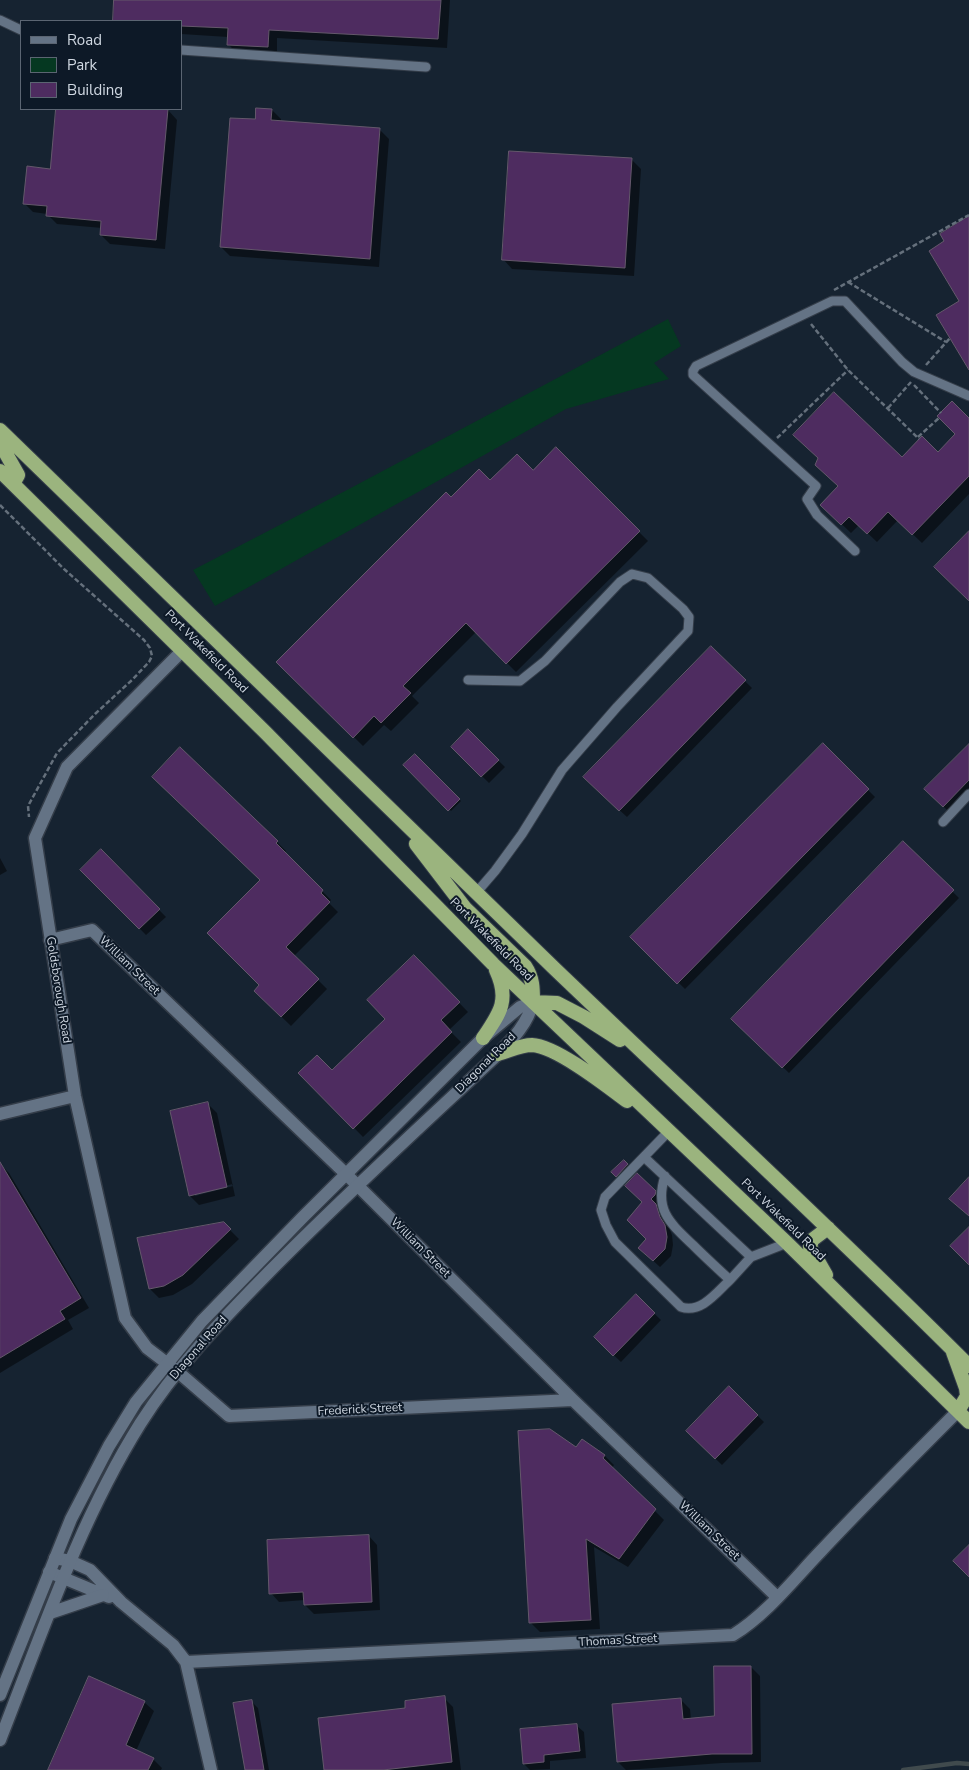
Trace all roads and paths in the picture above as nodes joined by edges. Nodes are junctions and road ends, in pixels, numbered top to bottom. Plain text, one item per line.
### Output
1 (0, 20) edge
2 (20, 30) edge
3 (182, 50) edge
4 (426, 67) dead end
5 (848, 282) dead end
6 (946, 342) dead end
7 (848, 370) dead end
8 (911, 382) dead end
9 (969, 396) edge
10 (941, 413) dead end
11 (939, 418) dead end
12 (0, 430) edge
13 (918, 437) dead end
14 (0, 443) edge
15 (771, 444) dead end
16 (0, 471) edge
17 (13, 484) junction
18 (0, 505) edge
19 (856, 551) dead end
20 (183, 650) junction
21 (468, 680) dead end
22 (969, 794) edge
23 (385, 804) junction
24 (942, 822) dead end
25 (35, 838) junction
26 (476, 893) junction
27 (50, 940) junction
28 (493, 964) junction
29 (533, 1002) junction
30 (484, 1038) junction
31 (498, 1054) junction
32 (646, 1057) junction
33 (75, 1096) junction
34 (0, 1114) edge
35 (669, 1130) junction
36 (644, 1157) junction
37 (347, 1175) junction
38 (665, 1176) junction
39 (358, 1186) junction
40 (828, 1228) junction
41 (787, 1243) junction
42 (751, 1257) junction
43 (730, 1280) junction
44 (834, 1289) junction
45 (952, 1349) junction
46 (167, 1363) junction
47 (969, 1366) edge
48 (177, 1371) junction
49 (573, 1400) junction
50 (958, 1411) junction
51 (969, 1422) edge
52 (55, 1558) junction
53 (70, 1562) junction
54 (49, 1572) junction
55 (64, 1577) junction
56 (103, 1595) junction
57 (777, 1597) junction
58 (121, 1602) junction
59 (50, 1612) junction
60 (186, 1662) junction
61 (0, 1695) edge
62 (0, 1740) edge
63 (211, 1770) edge

1 - 2 lane
3 - 4 lane
5 - 6 path
7 - 15 path
8 - 10 path
9 - 19 lane
11 - 13 path
12 - 23 highway, Port Wakefield Road
14 - 17 highway
16 - 17 highway, Port Wakefield Road
17 - 20 highway, Port Wakefield Road
18 - 25 path
20 - 25 street
20 - 28 highway, Port Wakefield Road
21 - 26 lane
22 - 24 lane
23 - 26 highway, Port Wakefield Road
23 - 29 highway
25 - 27 street, Goldsborough Road
26 - 32 highway, Port Wakefield Road
27 - 33 street, Goldsborough Road
27 - 37 street, William Street
28 - 29 highway, Port Wakefield Road
28 - 30 highway
29 - 30 street, Diagonal Road
29 - 31 street, Diagonal Road
29 - 32 highway
29 - 35 highway, Port Wakefield Road
30 - 37 street, Diagonal Road
31 - 35 highway
31 - 39 street, Diagonal Road
32 - 40 highway, Port Wakefield Road
33 - 34 street
33 - 46 street, Goldsborough Road
35 - 36 lane
35 - 41 highway, Port Wakefield Road
36 - 38 lane
36 - 43 lane
37 - 39 street, William Street
37 - 46 street, Diagonal Road
38 - 42 lane
38 - 43 lane
39 - 48 street, Diagonal Road
39 - 49 street, William Street
40 - 44 highway
40 - 45 highway, Port Wakefield Road
41 - 42 lane
41 - 44 highway, Port Wakefield Road
42 - 43 lane
44 - 50 highway, Port Wakefield Road
45 - 47 highway, Port Wakefield Road
45 - 50 highway
46 - 48 street, Frederick Street
46 - 52 street, Diagonal Road
48 - 49 street, Frederick Street
48 - 53 street, Diagonal Road
49 - 57 street, William Street
50 - 51 highway, Port Wakefield Road
50 - 57 street, Thomas Street
52 - 53 street
52 - 54 street, Diagonal Road
53 - 55 street, Diagonal Road
53 - 58 street
54 - 55 street
54 - 61 street, Diagonal Road
55 - 56 street
55 - 59 street, Diagonal Road
56 - 58 street
56 - 59 street
57 - 60 street, Thomas Street
58 - 60 street
59 - 62 street, Diagonal Road
60 - 63 street

